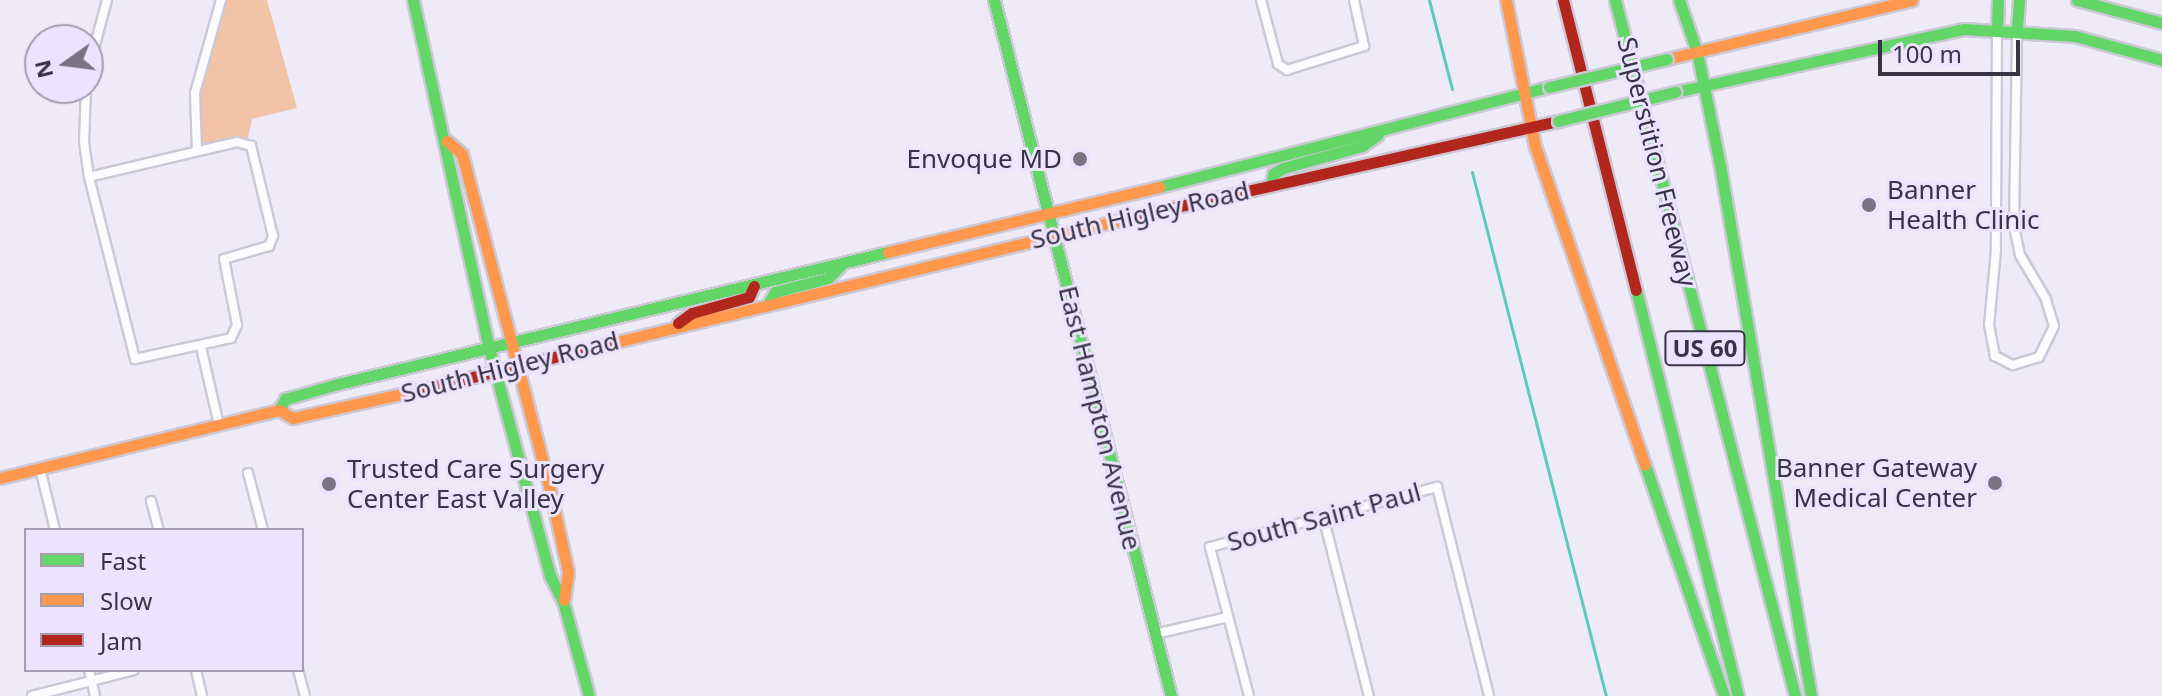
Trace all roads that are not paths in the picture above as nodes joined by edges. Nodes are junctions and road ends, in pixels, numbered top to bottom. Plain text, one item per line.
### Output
1 (107, 0) edge
2 (221, 0) edge
3 (413, 0) edge
4 (994, 0) edge
5 (1261, 0) edge
6 (1354, 0) edge
7 (1506, 0) edge
8 (1563, 0) edge
9 (1615, 0) edge
10 (1679, 0) edge
11 (1912, 0) edge
12 (1998, 0) edge
13 (2019, 0) edge
14 (2077, 0) edge
15 (2162, 23) edge
16 (101, 24) edge
17 (2006, 28) junction
18 (1697, 52) junction
19 (2162, 60) edge
20 (1704, 86) junction
21 (1522, 93) junction
22 (85, 104) edge
23 (1529, 127) junction
24 (1385, 130) junction
25 (447, 141) junction
26 (197, 151) junction
27 (89, 177) junction
28 (1272, 184) junction
29 (1048, 215) junction
30 (1053, 236) junction
31 (842, 265) junction
32 (754, 286) junction
33 (768, 304) junction
34 (671, 328) junction
35 (512, 342) junction
36 (201, 347) junction
37 (489, 348) junction
38 (518, 365) junction
39 (496, 371) junction
40 (279, 410) junction
41 (219, 425) junction
42 (40, 468) junction
43 (248, 473) dead end
44 (0, 478) edge
45 (151, 501) dead end
46 (1323, 516) junction
47 (55, 528) edge
48 (158, 528) edge
49 (262, 528) edge
50 (563, 601) junction
51 (1228, 617) junction
52 (1155, 634) junction
53 (89, 672) edge
54 (125, 672) edge
55 (196, 672) edge
56 (299, 672) edge
57 (91, 680) junction
58 (32, 696) edge
59 (95, 696) edge
60 (202, 696) edge
61 (305, 696) edge
62 (589, 696) edge
63 (1171, 696) edge
64 (1249, 696) edge
65 (1369, 696) edge
66 (1489, 696) edge
67 (1724, 696) edge
68 (1738, 696) edge
69 (1795, 696) edge
70 (1811, 696) edge

1 - 16 street
2 - 26 street
3 - 25 main road
4 - 29 main road, East Hampton Avenue
5 - 6 street
7 - 21 main road
8 - 68 main road, Superstition Freeway / US 60
9 - 69 main road, Superstition Freeway / US 60
10 - 18 main road
11 - 18 main road, South Higley Road
12 - 17 main road
13 - 17 main road
14 - 15 main road
17 - 17 street
17 - 19 main road, South Higley Road
17 - 20 main road, South Higley Road
18 - 20 main road
18 - 21 main road, South Higley Road, bridge
20 - 23 main road, South Higley Road, bridge
20 - 70 main road
21 - 23 main road
21 - 24 main road, South Higley Road
22 - 27 street
23 - 28 main road, South Higley Road
23 - 67 main road
24 - 28 main road
24 - 29 main road, South Higley Road
25 - 35 main road
25 - 37 main road
26 - 27 street
26 - 36 street
27 - 36 street
28 - 30 main road, South Higley Road
29 - 30 main road, East Hampton Avenue
29 - 31 main road, South Higley Road
30 - 33 main road, South Higley Road
30 - 52 main road, East Hampton Avenue
31 - 32 main road, South Higley Road
31 - 33 main road
32 - 34 main road
32 - 35 main road, South Higley Road
33 - 34 main road, South Higley Road
34 - 38 main road, South Higley Road
35 - 37 main road, South Higley Road
35 - 38 main road
36 - 41 street
37 - 39 main road
37 - 40 main road, South Higley Road
38 - 39 main road, South Higley Road
38 - 50 main road
39 - 40 main road, South Higley Road
39 - 50 main road
40 - 41 main road, South Higley Road
41 - 42 main road, South Higley Road
42 - 44 main road, South Higley Road
42 - 47 street
43 - 49 street
45 - 48 street
46 - 51 street, South Saint Paul
46 - 65 street
46 - 66 street, South Saint Paul
50 - 62 main road
51 - 52 street
51 - 64 street
52 - 63 main road, East Hampton Avenue
53 - 57 street
54 - 57 street
55 - 60 street
56 - 61 street
57 - 58 street
57 - 59 street

